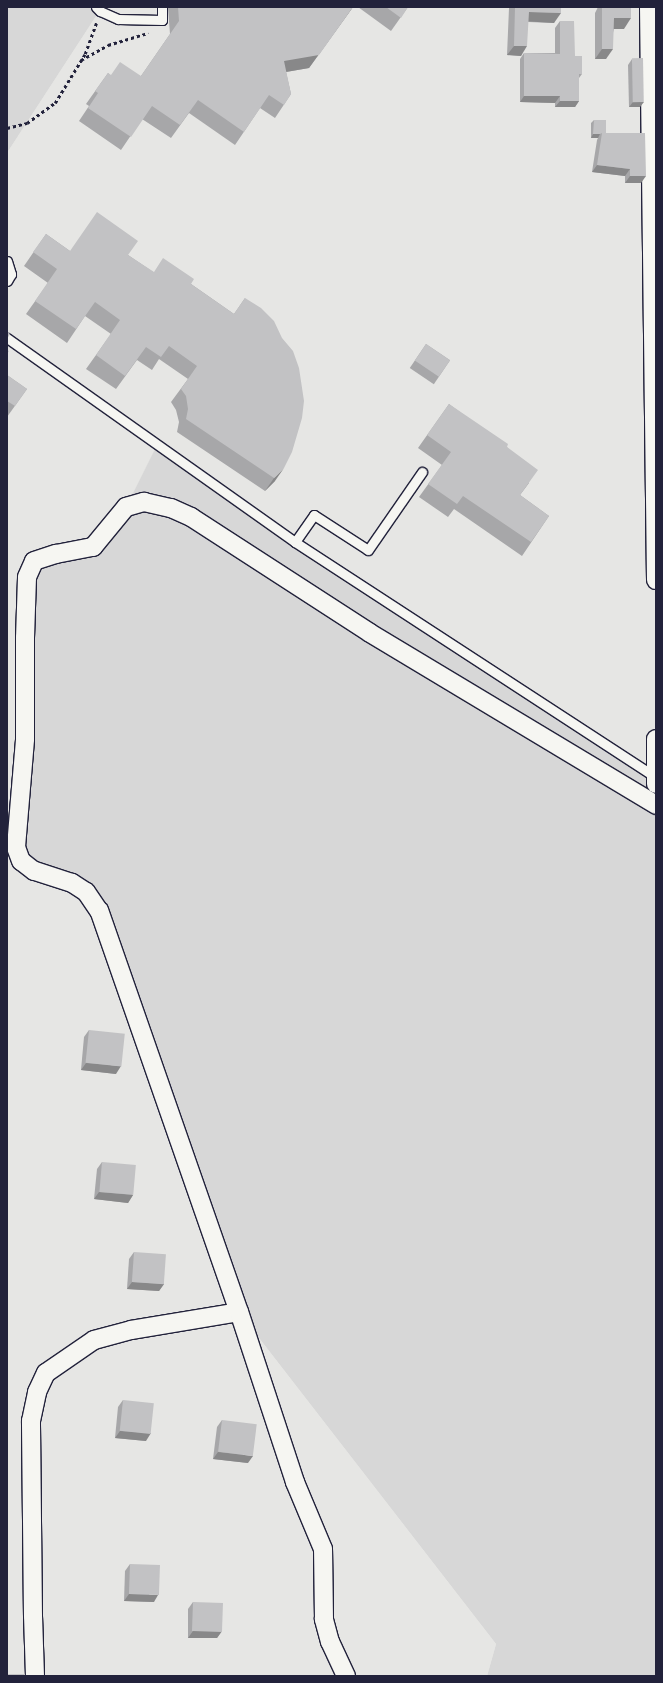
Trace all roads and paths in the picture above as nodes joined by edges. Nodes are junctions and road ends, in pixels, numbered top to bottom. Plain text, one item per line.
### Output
1 (162, 7) edge
2 (649, 7) edge
3 (98, 9) edge
4 (162, 20) junction
5 (80, 61) junction
6 (7, 128) edge
7 (654, 139) edge
8 (7, 261) edge
9 (7, 281) edge
10 (7, 338) edge
11 (655, 366) edge
12 (422, 472) dead end
13 (295, 542) junction
14 (656, 580) edge
15 (656, 738) edge
16 (656, 777) edge
17 (656, 784) edge
18 (656, 804) edge
19 (239, 1312) junction
20 (35, 1676) edge
21 (346, 1676) edge

1 - 4 lane
2 - 7 street
3 - 4 lane
3 - 5 path
4 - 5 path
5 - 6 path
7 - 11 street
8 - 9 lane
10 - 13 lane
11 - 14 street
12 - 13 lane
13 - 16 lane
15 - 16 street
16 - 17 street
18 - 19 street
19 - 20 street
19 - 21 street

